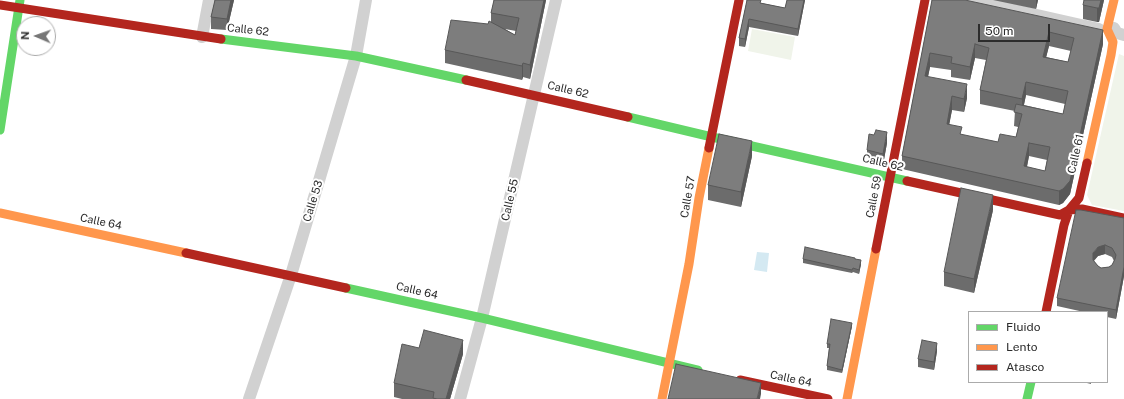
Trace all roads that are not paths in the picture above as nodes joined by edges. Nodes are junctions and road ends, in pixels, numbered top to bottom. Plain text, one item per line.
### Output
1 (209, 0) edge
2 (366, 0) edge
3 (550, 0) edge
4 (556, 0) edge
5 (559, 0) edge
6 (739, 0) edge
7 (925, 0) edge
8 (1114, 0) edge
9 (964, 3) edge
10 (19, 4) edge
11 (0, 5) edge
12 (1098, 33) edge
13 (1118, 37) edge
14 (202, 38) junction
15 (356, 56) junction
16 (536, 87) junction
17 (0, 130) edge
18 (712, 137) junction
19 (891, 176) junction
20 (1069, 210) junction
21 (0, 212) edge
22 (1124, 218) edge
23 (291, 275) junction
24 (1046, 311) edge
25 (482, 318) junction
26 (669, 364) junction
27 (708, 372) edge
28 (731, 378) edge
29 (1031, 383) edge
30 (249, 399) edge
31 (460, 399) edge
32 (662, 399) edge
33 (828, 399) edge
34 (847, 399) edge
35 (1028, 399) edge

1 - 14 street
2 - 15 street, Calle 53
3 - 16 street
4 - 16 street, Calle 55
5 - 16 street
6 - 18 main road, Calle 57
7 - 19 main road, Calle 59
8 - 13 main road, Calle 61
9 - 12 street
9 - 13 main road
10 - 11 main road, Calle 62
10 - 14 main road, Calle 62
10 - 17 main road
13 - 20 main road, Calle 61
14 - 15 main road, Calle 62
15 - 16 main road, Calle 62
15 - 23 street, Calle 53
16 - 18 main road, Calle 62
16 - 25 street, Calle 55
18 - 19 main road, Calle 62
18 - 26 main road, Calle 57
19 - 20 main road, Calle 62
19 - 34 main road, Calle 59
20 - 22 main road, Calle 62
20 - 24 main road, Calle 61
21 - 23 main road, Calle 64
23 - 25 main road, Calle 64
23 - 30 street, Calle 53
25 - 26 main road, Calle 64
25 - 31 street, Calle 55
26 - 27 main road, Calle 64
26 - 32 main road, Calle 57
28 - 33 main road, Calle 64
29 - 35 main road

